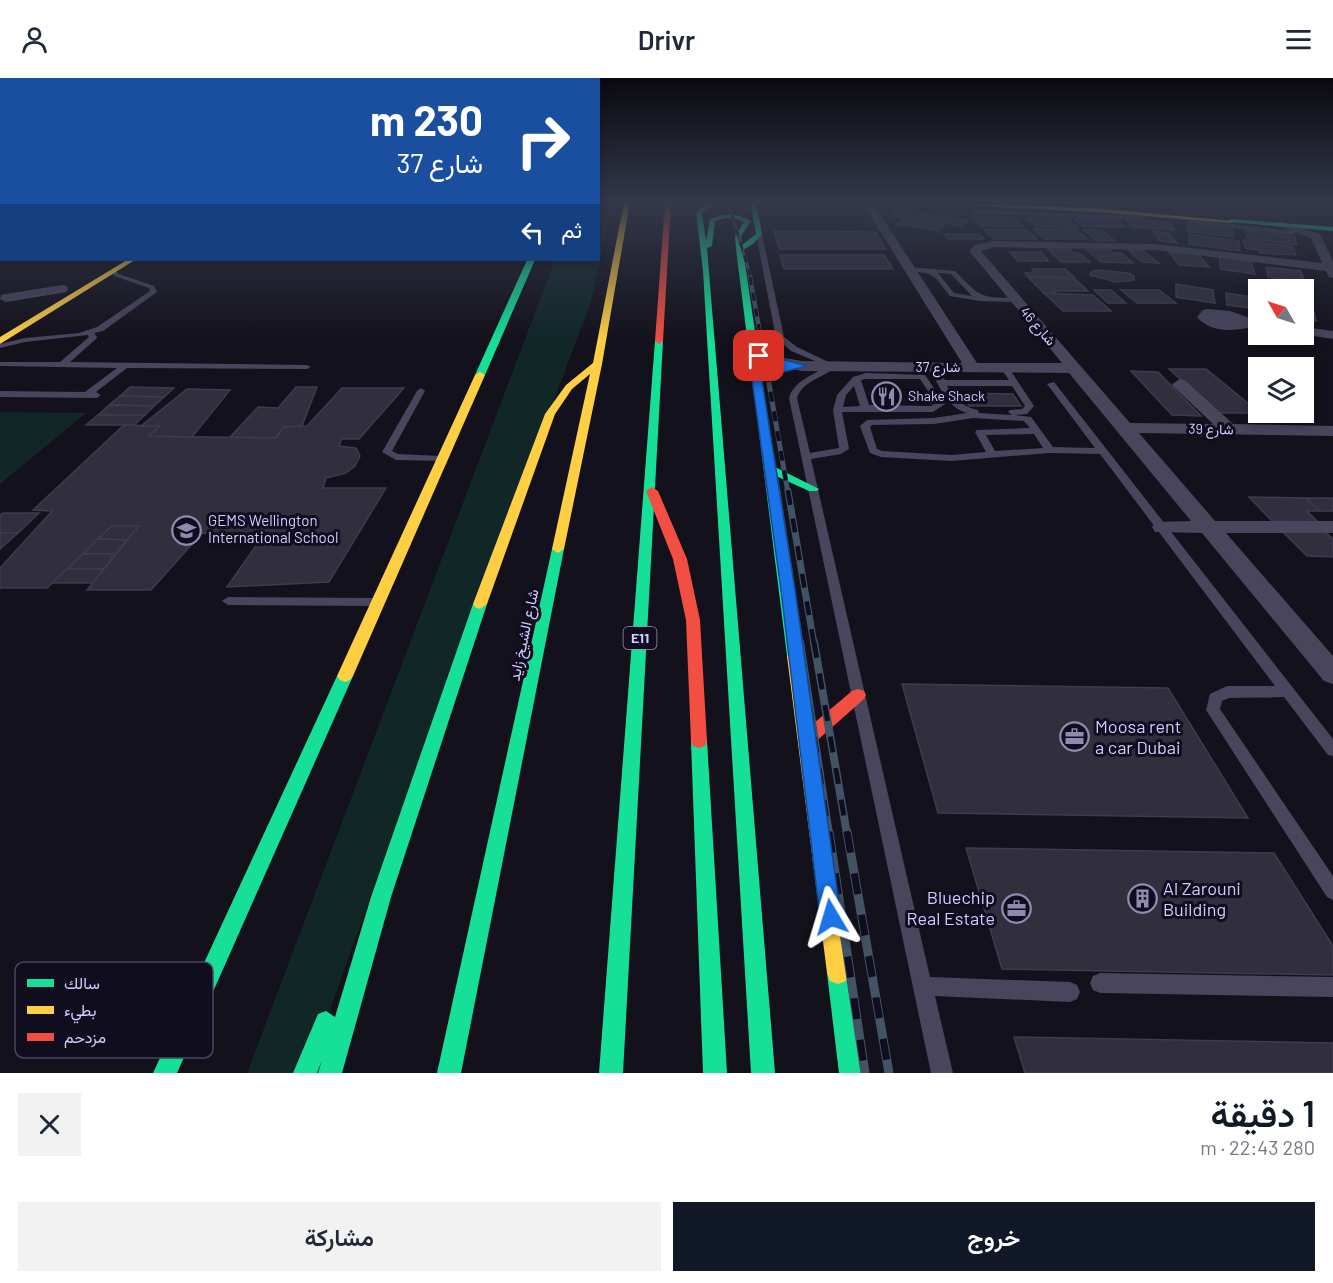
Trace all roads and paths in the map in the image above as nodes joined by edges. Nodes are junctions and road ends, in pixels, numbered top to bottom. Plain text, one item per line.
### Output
1 (618, 248) edge
2 (665, 248) edge
3 (704, 248) edge
4 (710, 248) edge
5 (762, 248) edge
6 (896, 248) edge
7 (979, 248) edge
8 (1169, 248) edge
9 (1323, 248) edge
10 (739, 249) edge
11 (127, 261) edge
12 (531, 261) edge
13 (1330, 262) edge
14 (112, 265) edge
15 (909, 269) junction
16 (928, 270) junction
17 (707, 271) junction
18 (62, 289) junction
19 (983, 299) junction
20 (1016, 300) junction
21 (26, 310) junction
22 (774, 313) junction
23 (1225, 319) dead end
24 (749, 322) junction
25 (1248, 323) edge
26 (0, 326) edge
27 (1314, 332) edge
28 (90, 333) junction
29 (1333, 335) edge
30 (0, 341) edge
31 (0, 346) edge
32 (753, 352) junction
33 (0, 364) edge
34 (597, 364) junction
35 (62, 365) junction
36 (125, 365) junction
37 (802, 366) junction
38 (833, 366) junction
39 (307, 367) dead end
40 (933, 367) junction
41 (972, 367) junction
42 (1004, 367) junction
43 (1073, 368) junction
44 (757, 379) junction
45 (856, 379) junction
46 (943, 382) junction
47 (1016, 383) junction
48 (1051, 384) dead end
49 (1180, 384) dead end
50 (421, 391) dead end
51 (0, 394) edge
52 (865, 408) junction
53 (837, 410) junction
54 (1125, 428) junction
55 (1229, 429) junction
56 (1036, 431) junction
57 (1333, 431) edge
58 (1050, 450) junction
59 (1103, 451) junction
60 (991, 453) junction
61 (805, 454) junction
62 (441, 459) junction
63 (768, 468) junction
64 (650, 487) junction
65 (813, 489) junction
66 (1162, 527) junction
67 (1209, 527) junction
68 (1333, 527) edge
69 (231, 597) dead end
70 (381, 598) junction
71 (1333, 674) edge
72 (1287, 691) junction
73 (858, 695) junction
74 (807, 739) junction
75 (1333, 750) edge
76 (1333, 891) edge
77 (381, 897) junction
78 (213, 967) edge
79 (1100, 983) dead end
80 (923, 986) junction
81 (1333, 987) edge
82 (339, 990) dead end
83 (1070, 992) dead end
84 (330, 1011) dead end
85 (172, 1058) edge
86 (165, 1073) edge
87 (305, 1073) edge
88 (330, 1073) edge
89 (449, 1073) edge
90 (611, 1073) edge
91 (715, 1073) edge
92 (763, 1073) edge
93 (851, 1073) edge
94 (942, 1073) edge

1 - 34 main road, شارع الشيخ زايد
2 - 64 main road, E11
3 - 17 main road
4 - 17 main road
5 - 22 lane
6 - 15 street
7 - 20 street, شارع 46
8 - 13 street, شارع 46
9 - 13 street
10 - 24 main road
11 - 14 main road
12 - 62 main road
14 - 18 main road
14 - 28 lane
14 - 30 main road
15 - 16 lane
15 - 41 street
16 - 19 lane
16 - 19 lane
17 - 92 main road
18 - 21 main road
18 - 21 street
19 - 20 lane
20 - 43 street, شارع 46
21 - 26 main road
22 - 24 main road
22 - 38 lane
23 - 25 street
24 - 32 main road
27 - 29 street
28 - 31 lane
28 - 35 lane
32 - 37 street, شارع 37
32 - 44 main road
33 - 35 lane
34 - 77 main road
34 - 89 main road, شارع الشيخ زايد
35 - 36 lane
36 - 39 lane
36 - 51 lane
37 - 38 street, شارع 37
37 - 44 street, شارع 37
38 - 40 street, شارع 37
38 - 61 lane
40 - 41 street, شارع 37
40 - 46 lane
41 - 42 street, شارع 37
42 - 43 street, شارع 37
42 - 47 lane
43 - 54 street, شارع 46
44 - 63 main road
45 - 52 lane
45 - 52 lane
45 - 53 lane
46 - 47 lane
46 - 47 lane
48 - 59 lane
49 - 55 street
50 - 62 lane
52 - 53 lane
53 - 61 lane
54 - 55 street, شارع 39
54 - 67 street, شارع 46
55 - 57 street, شارع 39
56 - 58 lane
56 - 60 lane
56 - 60 lane
58 - 59 lane
58 - 60 lane
59 - 66 lane
61 - 65 lane
62 - 70 main road
63 - 65 main road
63 - 74 main road
64 - 90 main road, E11
64 - 91 main road
65 - 73 lane
66 - 67 street
66 - 72 lane
67 - 68 street
67 - 71 street, شارع 46
69 - 70 lane
70 - 78 main road
72 - 75 lane
72 - 76 lane
73 - 74 main road
73 - 80 lane
74 - 93 main road
77 - 82 main road
77 - 88 main road
79 - 81 lane
80 - 83 lane
80 - 94 lane
84 - 87 main road
85 - 86 main road

